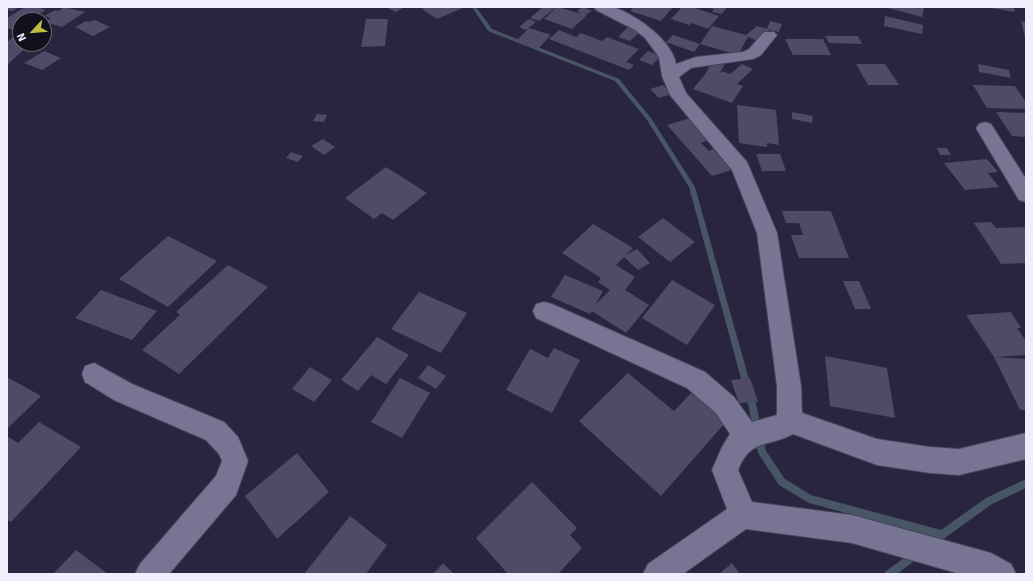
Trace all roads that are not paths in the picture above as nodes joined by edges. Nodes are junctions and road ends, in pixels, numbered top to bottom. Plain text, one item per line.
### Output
1 (601, 7) edge
2 (769, 35) dead end
3 (670, 76) junction
4 (985, 128) dead end
5 (1026, 195) edge
6 (544, 311) dead end
7 (94, 374) dead end
8 (782, 426) junction
9 (747, 437) junction
10 (1026, 446) edge
11 (743, 514) junction
12 (996, 571) edge
13 (150, 574) edge
14 (658, 574) edge

1 - 3 street
2 - 3 street
3 - 8 street
4 - 5 street
6 - 9 street
7 - 13 street
8 - 9 street
8 - 10 street
9 - 11 street
11 - 12 street
11 - 14 street

